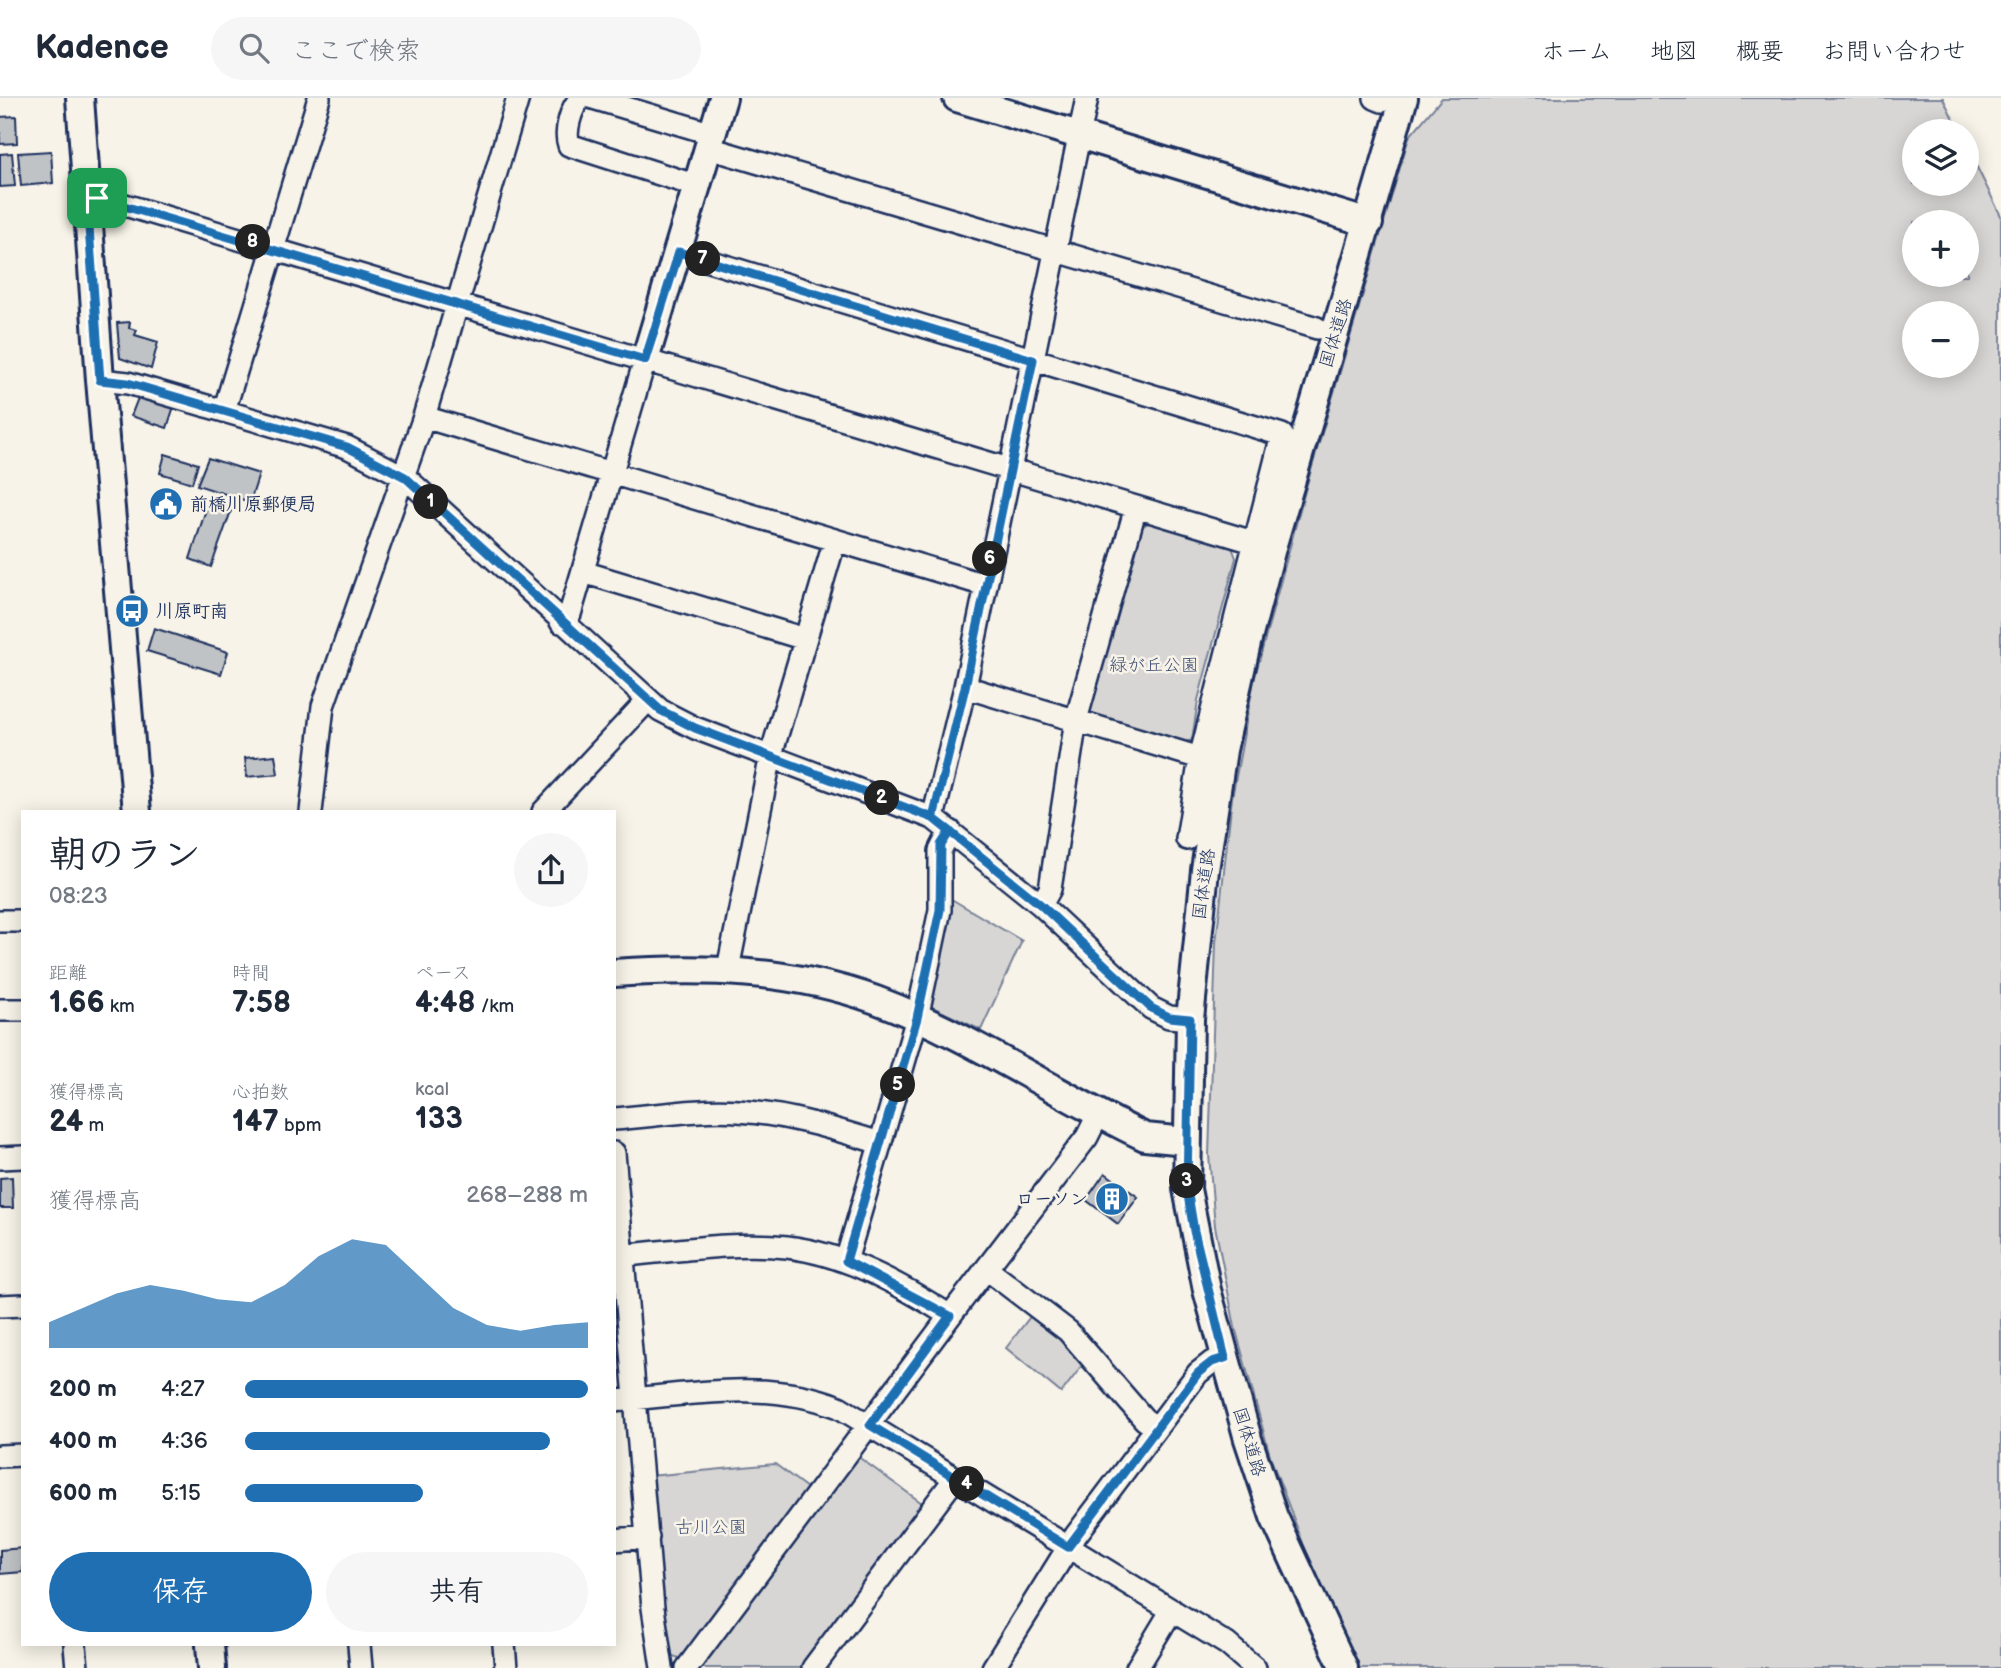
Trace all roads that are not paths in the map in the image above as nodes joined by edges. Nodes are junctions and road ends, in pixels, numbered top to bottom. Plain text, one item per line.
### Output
1 (80, 98) edge
2 (319, 98) edge
3 (518, 98) edge
4 (581, 98) edge
5 (593, 98) edge
6 (723, 98) edge
7 (957, 98) edge
8 (1087, 98) edge
9 (1387, 99) edge
10 (985, 102) edge
11 (1080, 136) junction
12 (711, 141) junction
13 (697, 186) junction
14 (87, 200) junction
15 (1369, 223) junction
16 (272, 248) junction
17 (1055, 251) junction
18 (679, 252) junction
19 (457, 303) junction
20 (1317, 328) dead end
21 (645, 360) junction
22 (1033, 360) junction
23 (100, 380) junction
24 (224, 411) junction
25 (424, 417) junction
26 (1008, 468) junction
27 (612, 473) junction
28 (405, 477) junction
29 (1136, 507) junction
30 (835, 540) junction
31 (1253, 542) junction
32 (583, 572) junction
33 (985, 585) junction
34 (561, 622) junction
35 (805, 639) junction
36 (965, 687) junction
37 (647, 701) junction
38 (1076, 720) junction
39 (771, 755) junction
40 (1200, 758) junction
41 (137, 810) edge
42 (311, 810) edge
43 (544, 810) edge
44 (942, 825) junction
45 (1187, 839) dead end
46 (1041, 905) junction
47 (0, 921) edge
48 (21, 921) edge
49 (728, 969) junction
50 (616, 973) edge
51 (917, 1018) junction
52 (1190, 1019) junction
53 (1099, 1113) junction
54 (616, 1119) edge
55 (1186, 1141) junction
56 (880, 1143) junction
57 (21, 1157) edge
58 (0, 1158) edge
59 (616, 1194) edge
60 (619, 1256) edge
61 (846, 1261) junction
62 (988, 1270) junction
63 (21, 1305) edge
64 (0, 1306) edge
65 (950, 1316) junction
66 (1225, 1358) junction
67 (625, 1400) edge
68 (870, 1425) junction
69 (1156, 1428) junction
70 (21, 1454) edge
71 (0, 1456) edge
72 (956, 1477) junction
73 (648, 1537) junction
74 (616, 1540) edge
75 (1068, 1547) junction
76 (1172, 1610) junction
77 (75, 1646) edge
78 (210, 1646) edge
79 (359, 1646) edge
80 (504, 1646) edge
81 (1340, 1667) edge
82 (77, 1668) edge
83 (212, 1668) edge
84 (361, 1668) edge
85 (506, 1668) edge
86 (662, 1668) edge
87 (687, 1668) edge
88 (813, 1668) edge
89 (993, 1668) edge
90 (1137, 1668) edge
91 (1255, 1668) edge

1 - 14 street
2 - 16 street
3 - 19 street
4 - 13 street
5 - 12 street
6 - 12 street
7 - 10 street
8 - 11 street
9 - 15 street, 国体道路
10 - 11 street
11 - 15 street
11 - 17 street
12 - 13 street
12 - 17 street
13 - 18 street
14 - 16 street
14 - 23 street
15 - 52 street, 国体道路
16 - 19 street
16 - 24 street
17 - 20 street
17 - 22 street
18 - 21 street
18 - 22 street
19 - 21 street
19 - 25 street
21 - 26 street
21 - 27 street
22 - 26 street
22 - 31 street
23 - 24 street
23 - 41 street
24 - 28 street
25 - 27 street
25 - 28 street
26 - 29 street
26 - 33 street
27 - 30 street
27 - 32 street
28 - 34 street
28 - 42 street
29 - 31 street
29 - 38 street
30 - 33 street
30 - 35 street
31 - 40 street
32 - 34 street
32 - 35 street
33 - 36 street
34 - 37 street
35 - 39 street
36 - 38 street
36 - 44 street
37 - 39 street
37 - 43 street
38 - 40 street
38 - 46 street
39 - 44 street
39 - 49 street
40 - 45 street
44 - 46 street
44 - 51 street
46 - 52 street
47 - 48 street
49 - 50 street
49 - 51 street
51 - 53 street
51 - 56 street
52 - 55 street, 国体道路
53 - 55 street
53 - 62 street
54 - 56 street
55 - 66 street, 国体道路
56 - 61 street
57 - 58 street
59 - 60 street
60 - 61 street
60 - 67 street
61 - 65 street
62 - 65 street
62 - 69 street
63 - 64 street
65 - 68 street
66 - 69 street
66 - 81 street, 国体道路
67 - 68 street
67 - 73 street
68 - 72 street
68 - 87 street
69 - 75 street
70 - 71 street
72 - 75 street
72 - 88 street
73 - 74 street
73 - 86 street
75 - 76 street
75 - 89 street
76 - 90 street
76 - 91 street
77 - 82 street
78 - 83 street
79 - 84 street
80 - 85 street

